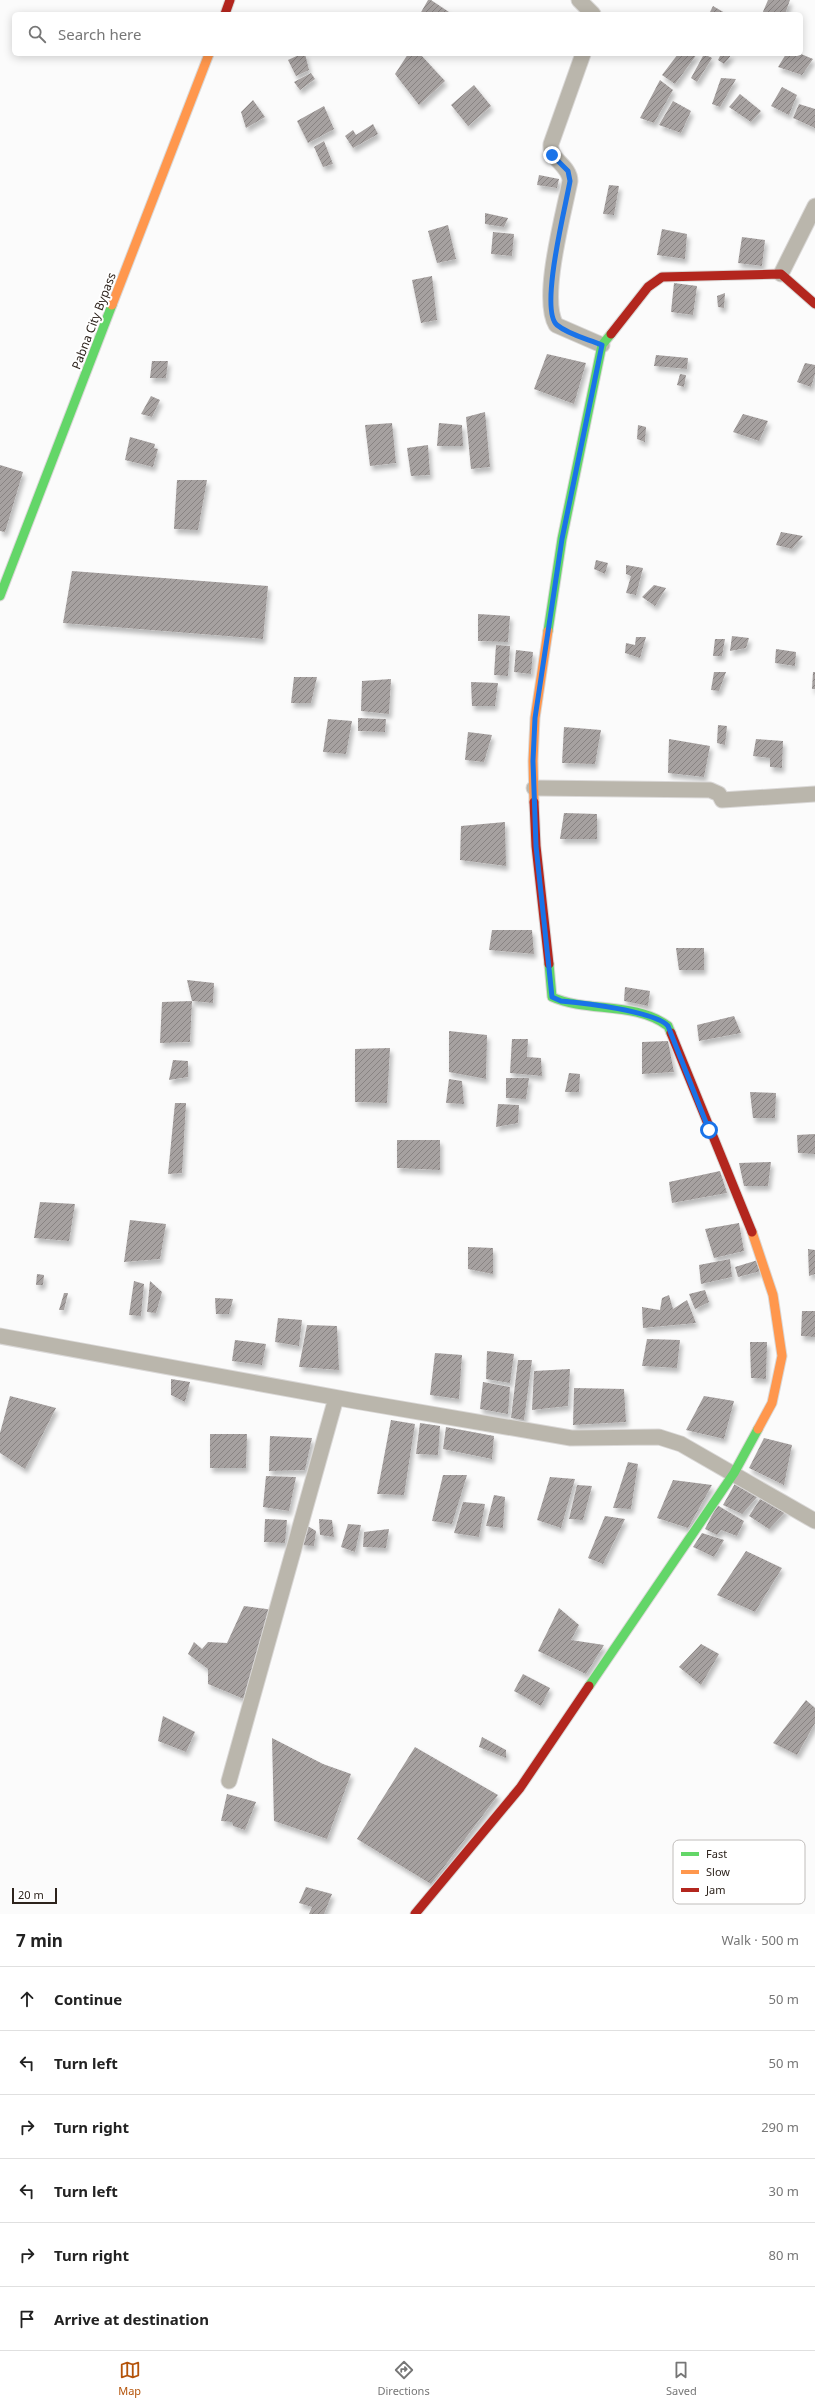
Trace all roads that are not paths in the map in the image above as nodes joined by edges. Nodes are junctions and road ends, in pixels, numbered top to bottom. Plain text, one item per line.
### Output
1 (230, 0) edge
2 (579, 0) edge
3 (226, 12) edge
4 (591, 12) edge
5 (208, 56) edge
6 (582, 56) edge
7 (815, 206) edge
8 (781, 274) junction
9 (815, 304) edge
10 (602, 345) junction
11 (0, 596) edge
12 (534, 788) junction
13 (815, 794) edge
14 (0, 1336) edge
15 (336, 1398) junction
16 (734, 1473) junction
17 (815, 1521) edge
18 (229, 1781) dead end
19 (415, 1914) edge

1 - 3 main road
2 - 4 street
5 - 11 main road, Pabna City Bypass
6 - 10 street
7 - 8 street
8 - 9 main road
8 - 10 main road
10 - 12 main road
12 - 13 street
12 - 16 main road
14 - 15 street
15 - 16 street
15 - 18 street
16 - 17 street
16 - 19 main road

